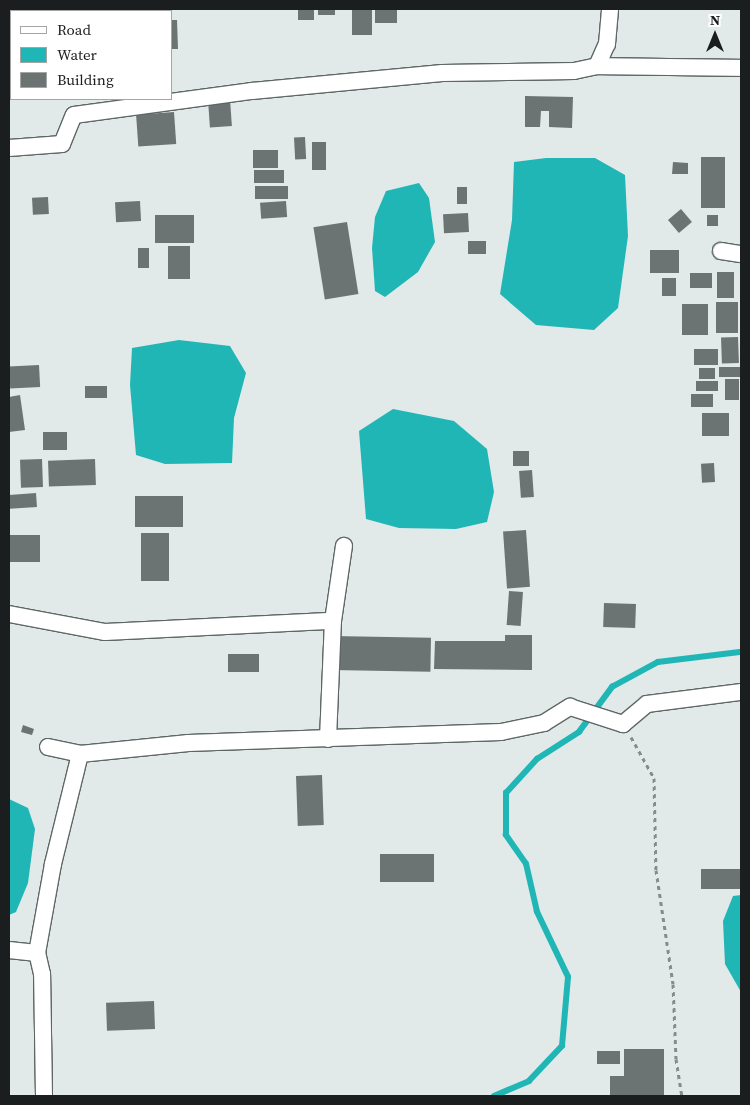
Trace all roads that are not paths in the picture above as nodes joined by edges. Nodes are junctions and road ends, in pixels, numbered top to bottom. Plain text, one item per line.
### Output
1 (610, 9) edge
2 (597, 66) junction
3 (741, 68) edge
4 (9, 148) edge
5 (721, 251) dead end
6 (741, 254) edge
7 (344, 546) dead end
8 (9, 614) edge
9 (332, 621) junction
10 (741, 692) edge
11 (328, 739) junction
12 (48, 747) dead end
13 (80, 754) junction
14 (9, 950) edge
15 (37, 953) junction
16 (44, 1096) edge

1 - 2 street
2 - 3 street
2 - 4 street
5 - 6 street
7 - 9 street
8 - 9 street
9 - 11 street
10 - 11 street
11 - 13 street
12 - 13 street
13 - 15 street
14 - 15 street
15 - 16 street

